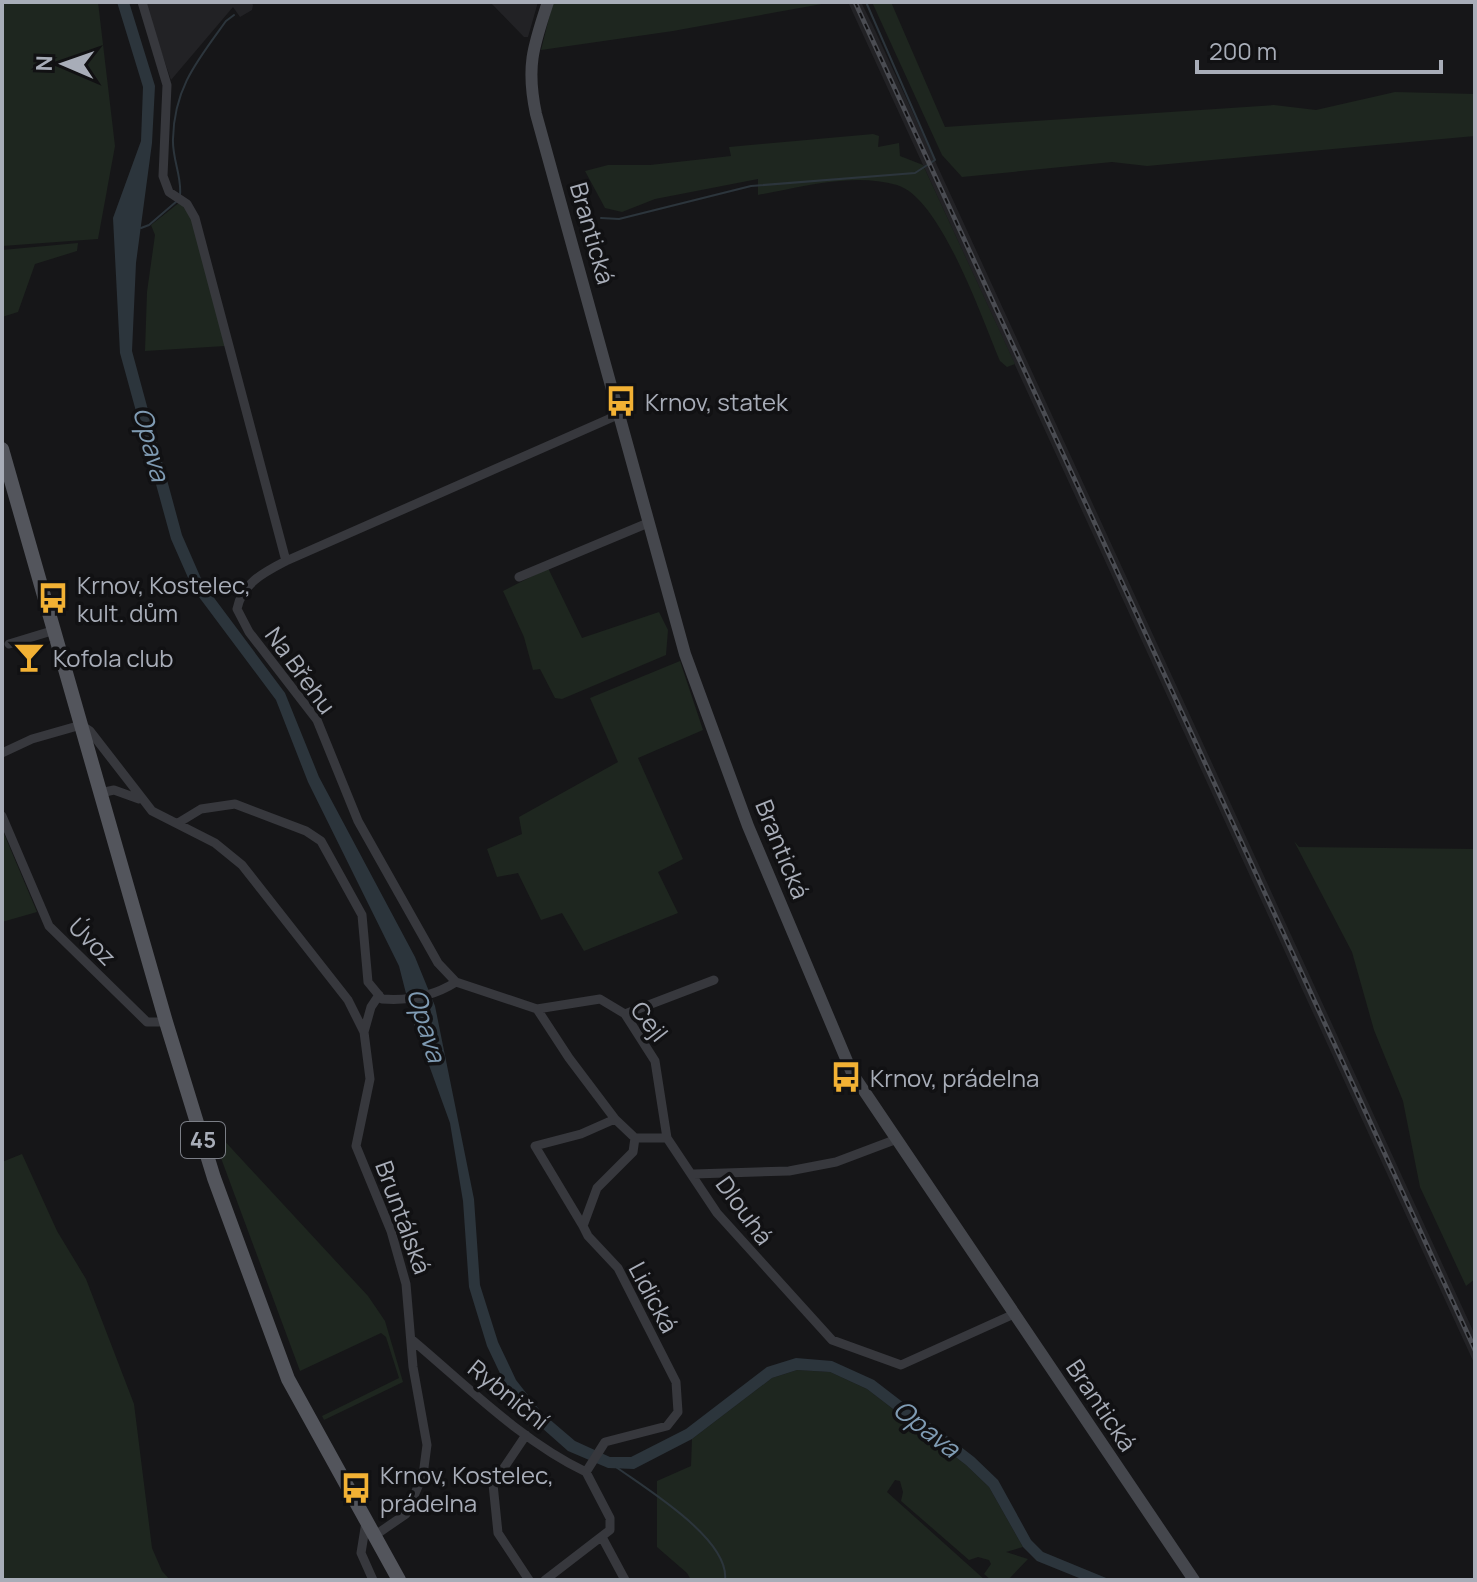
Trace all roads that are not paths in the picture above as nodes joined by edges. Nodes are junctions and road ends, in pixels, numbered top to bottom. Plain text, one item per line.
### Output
1 (142, 2) edge
2 (548, 2) edge
3 (620, 414) junction
4 (2, 449) edge
5 (648, 523) junction
6 (286, 561) junction
7 (519, 577) dead end
8 (55, 630) junction
9 (9, 644) dead end
10 (81, 725) junction
11 (2, 753) edge
12 (100, 793) junction
13 (139, 799) junction
14 (2, 816) edge
15 (178, 823) junction
16 (714, 980) dead end
17 (456, 982) junction
18 (379, 995) junction
19 (537, 1009) junction
20 (625, 1014) junction
21 (166, 1022) junction
22 (364, 1032) junction
23 (615, 1119) junction
24 (635, 1138) junction
25 (667, 1138) junction
26 (897, 1139) junction
27 (694, 1174) junction
28 (583, 1226) junction
29 (1014, 1314) junction
30 (411, 1339) junction
31 (526, 1435) junction
32 (588, 1469) junction
33 (366, 1522) junction
34 (374, 1536) junction
35 (603, 1539) junction
36 (373, 1580) edge
37 (399, 1580) edge
38 (529, 1580) edge
39 (545, 1580) edge
40 (625, 1580) edge
41 (1194, 1580) edge

1 - 6 street
2 - 3 street, Brantická
3 - 5 street, Brantická
3 - 6 street
4 - 8 main road, Bruntálská / 45
5 - 7 street
5 - 26 street, Brantická
6 - 17 street, Na Břehu
8 - 9 street
8 - 10 main road, Bruntálská / 45
10 - 11 street
10 - 12 main road, Bruntálská / 45
10 - 13 street, Bruntálská
12 - 13 street, Bruntálská
12 - 21 main road, Bruntálská / 45
13 - 15 street, Bruntálská
14 - 21 street, Úvoz
15 - 18 street
15 - 22 street, Bruntálská
16 - 20 street
17 - 18 street
17 - 19 street
18 - 22 street
19 - 20 street, Cejl
19 - 23 street
20 - 25 street, Cejl
21 - 33 main road, Bruntálská / 45
22 - 30 street, Bruntálská
23 - 24 street
23 - 28 street
24 - 25 street
24 - 28 street
25 - 27 street, Dlouhá
26 - 27 street
26 - 29 street, Brantická
27 - 29 street, Dlouhá
28 - 32 street, Lidická
29 - 41 street, Brantická
30 - 31 street, Rybniční
30 - 34 street, Bruntálská
31 - 32 street, Rybniční
31 - 38 street
32 - 35 street
33 - 34 main road, Bruntálská / 45
33 - 36 street
34 - 37 main road, Bruntálská / 45
35 - 39 street
35 - 40 street

